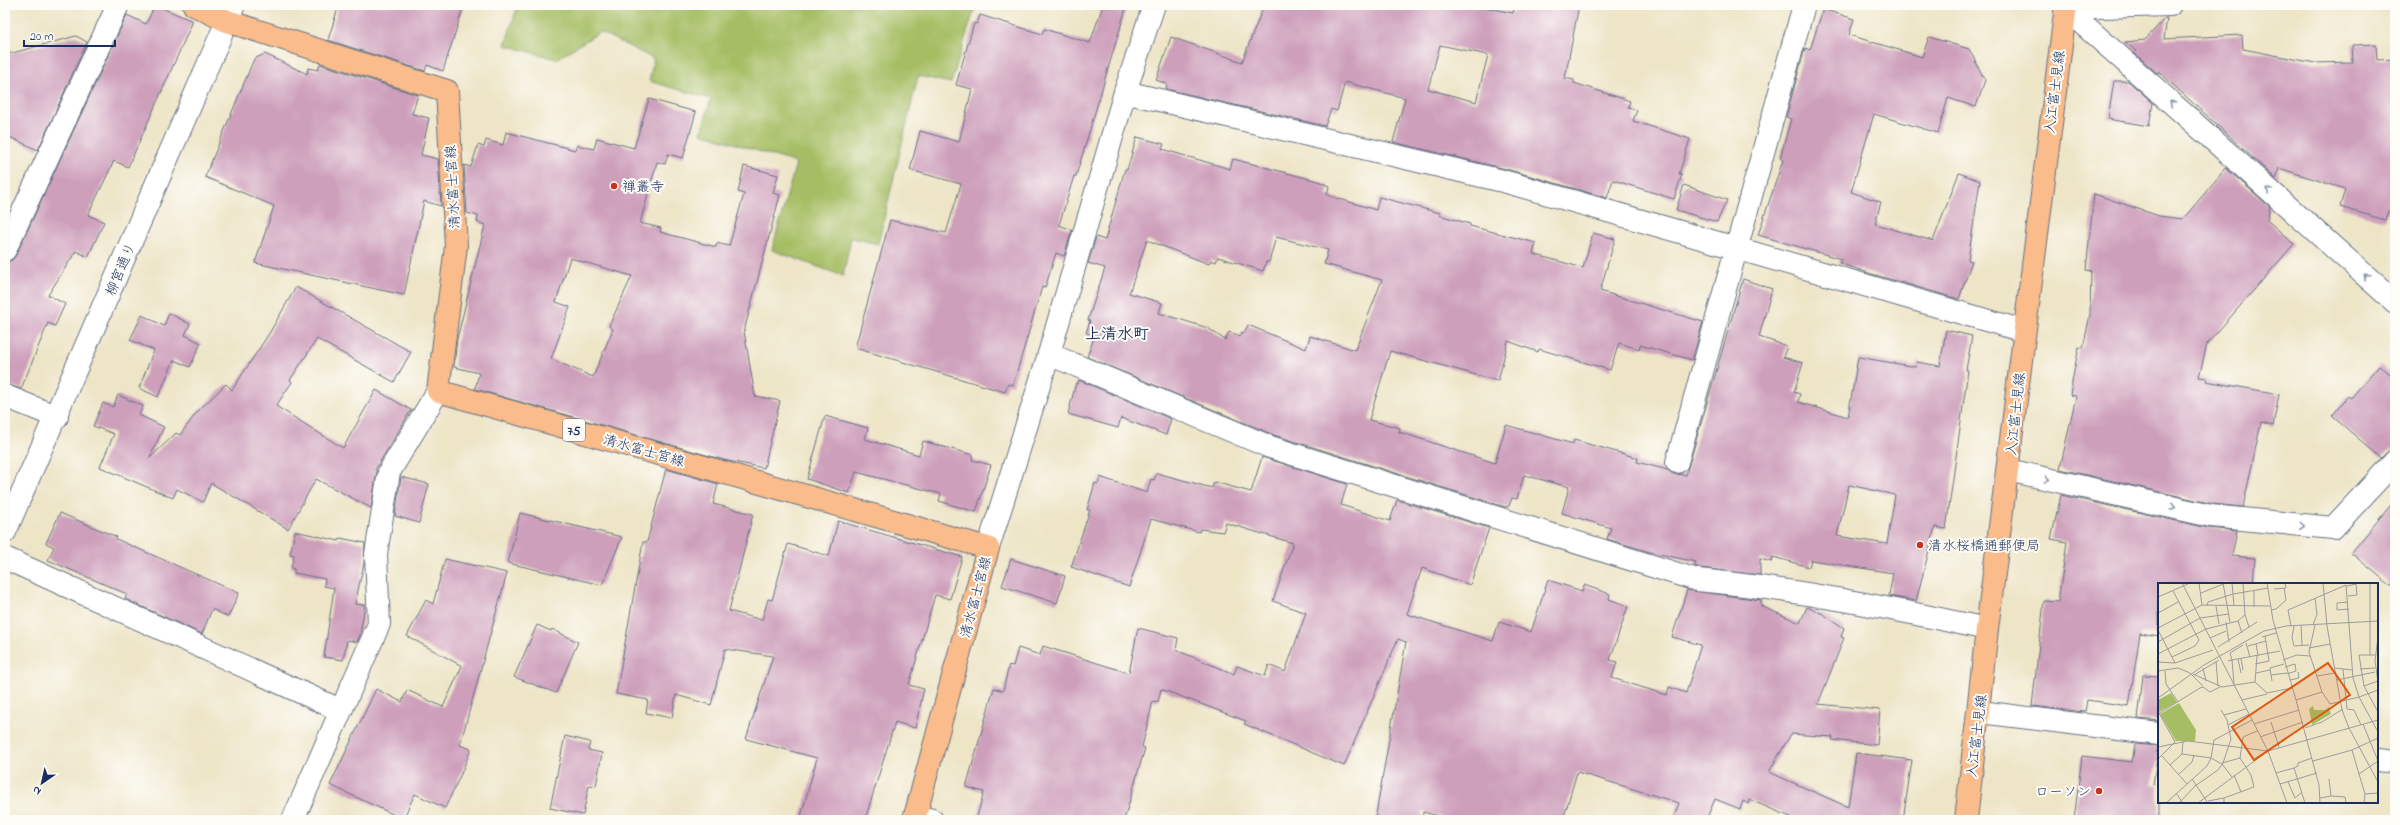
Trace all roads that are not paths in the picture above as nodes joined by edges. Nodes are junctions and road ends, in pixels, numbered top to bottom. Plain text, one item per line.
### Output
1 (118, 5) edge
2 (194, 5) edge
3 (1154, 5) edge
4 (1804, 5) edge
5 (2170, 5) edge
6 (2061, 6) edge
7 (230, 13) edge
8 (1125, 92) junction
9 (1735, 248) junction
10 (5, 250) edge
11 (2395, 302) edge
12 (2024, 331) junction
13 (1049, 354) junction
14 (438, 392) junction
15 (5, 396) edge
16 (56, 417) junction
17 (2395, 461) edge
18 (1677, 462) dead end
19 (2008, 470) junction
20 (5, 532) edge
21 (988, 548) junction
22 (5, 558) edge
23 (1987, 629) junction
24 (340, 710) junction
25 (1980, 712) junction
26 (2158, 734) edge
27 (2378, 760) edge
28 (2395, 762) edge
29 (920, 818) edge
30 (293, 820) edge
31 (1966, 820) edge

1 - 10 street
2 - 7 main road, 清水富士宮線
3 - 8 street
4 - 9 street
5 - 6 street
11 -> 6 street
6 - 12 main road, 入江富士見線
7 - 14 main road, 清水富士宮線
7 - 16 street, 柳宮通り
8 - 9 street
8 - 13 street
9 - 12 street
9 - 18 street
12 - 19 main road, 入江富士見線
13 - 21 street
13 - 23 street
14 - 21 main road, 清水富士宮線 / 75
14 - 24 street
15 - 16 street
16 - 20 street, 柳宮通り
19 -> 17 street
19 - 23 main road, 入江富士見線
21 - 29 main road, 清水富士宮線
22 - 24 street
23 - 25 main road, 入江富士見線
24 - 30 street
25 - 26 street
25 - 31 main road, 入江富士見線
27 - 28 street

